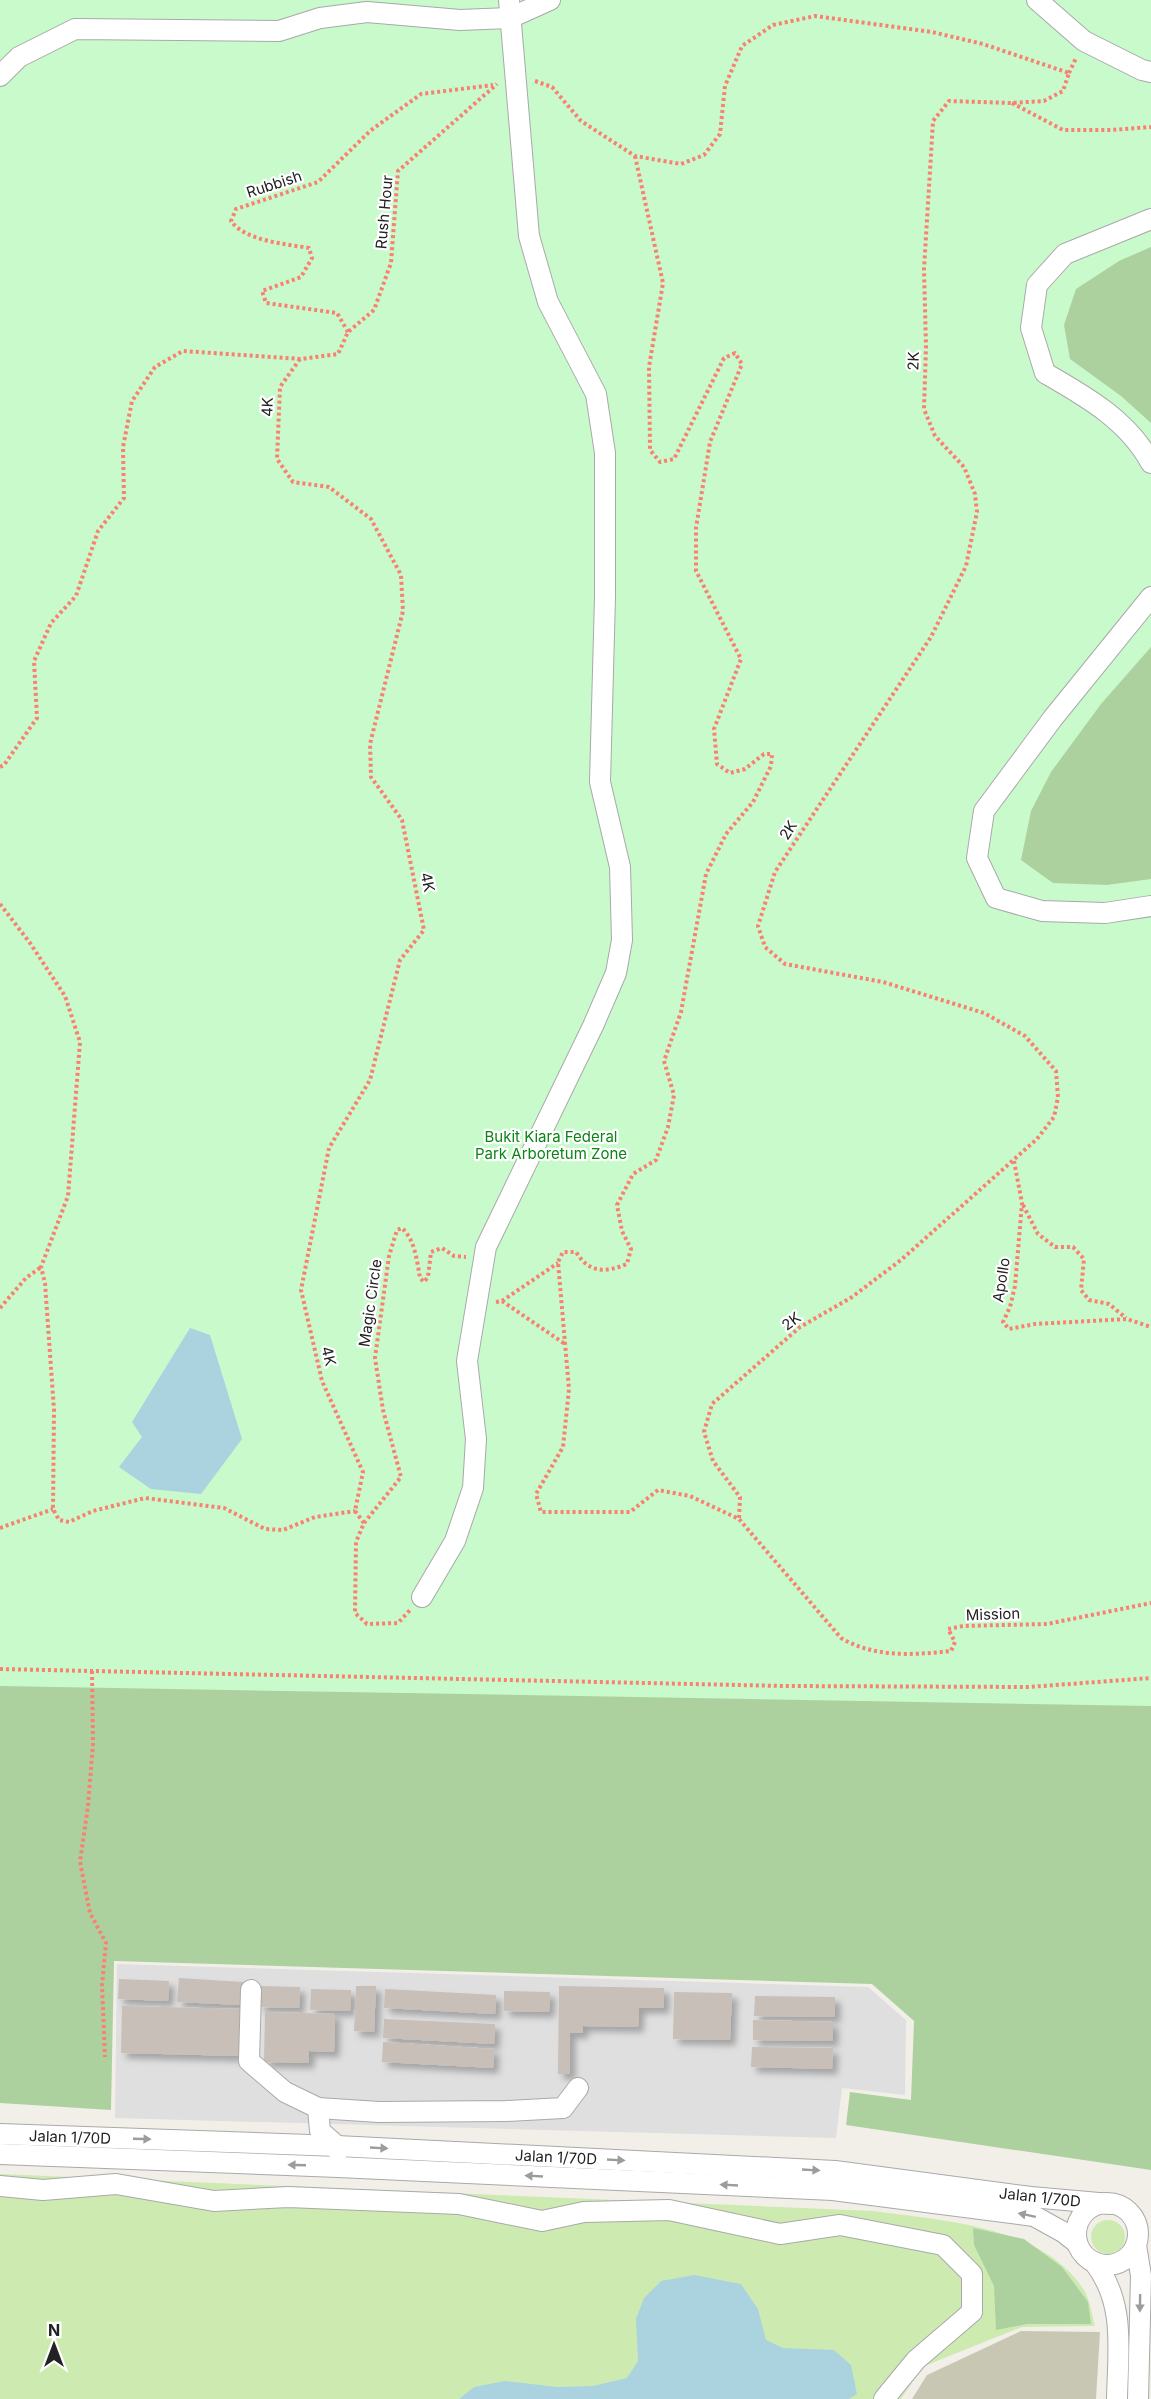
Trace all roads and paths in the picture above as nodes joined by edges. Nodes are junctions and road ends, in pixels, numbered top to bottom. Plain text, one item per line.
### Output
1 (550, 0) edge
2 (1037, 0) edge
3 (509, 9) edge
4 (1151, 72) edge
5 (515, 75) junction
6 (0, 76) edge
7 (493, 85) joint
8 (1011, 103) junction
9 (1151, 127) edge
10 (635, 156) junction
11 (1151, 219) edge
12 (348, 332) junction
13 (301, 359) junction
14 (1151, 463) edge
15 (1151, 597) edge
16 (0, 767) edge
17 (0, 904) edge
18 (1151, 906) edge
19 (1014, 1160) junction
20 (1022, 1203) junction
21 (486, 1247) junction
22 (558, 1262) junction
23 (41, 1266) junction
24 (502, 1301) junction
25 (475, 1306) junction
26 (0, 1308) edge
27 (1127, 1319) junction
28 (1151, 1327) edge
29 (565, 1344) junction
30 (52, 1509) junction
31 (354, 1511) junction
32 (739, 1519) junction
33 (364, 1523) junction
34 (0, 1528) edge
35 (422, 1598) joint
36 (1151, 1603) edge
37 (0, 1670) edge
38 (92, 1671) junction
39 (1151, 1678) edge
40 (250, 1990) dead end
41 (105, 2057) dead end
42 (578, 2088) dead end
43 (318, 2108) junction
44 (0, 2134) edge
45 (337, 2146) junction
46 (0, 2154) edge
47 (338, 2166) junction
48 (0, 2186) edge
49 (1110, 2204) junction
50 (1077, 2243) junction
51 (1136, 2245) junction
52 (1094, 2262) junction
53 (884, 2399) edge
54 (1117, 2399) edge
55 (1138, 2399) edge

1 - 3 street
2 - 4 street
3 - 5 street
3 - 6 street
5 - 10 path
5 - 21 street
7 - 12 path, Rush Hour
7 - 12 path, Rubbish
8 - 9 path
8 - 10 path, 2K
8 - 19 path, 2K
10 - 22 path
11 - 14 street
12 - 13 path
13 - 16 path
13 - 31 path, 4K
15 - 18 street
17 - 23 path
19 - 20 path, Apollo
19 - 32 path, 2K
20 - 27 path
20 - 27 path, Apollo
21 - 25 street
21 - 33 path, Magic Circle
22 - 24 path
22 - 29 path
23 - 26 path
23 - 30 path
24 - 25 path
24 - 29 path
25 - 35 street
27 - 28 path, Apollo
29 - 32 path
30 - 31 path
30 - 34 path
31 - 33 path
32 - 36 path, Mission
33 - 35 path
37 - 38 path
38 - 39 path
38 - 41 path
40 - 43 street
42 - 43 street
43 - 45 street
44 -> 45 street, Jalan 1/70D
45 - 47 street
45 -> 49 street, Jalan 1/70D
47 -> 46 street, Jalan 1/70D
50 -> 47 street, Jalan 1/70D
48 - 53 street
49 - 50 street
49 - 51 street
50 - 52 street
51 - 52 street
51 -> 55 street
52 - 54 street

